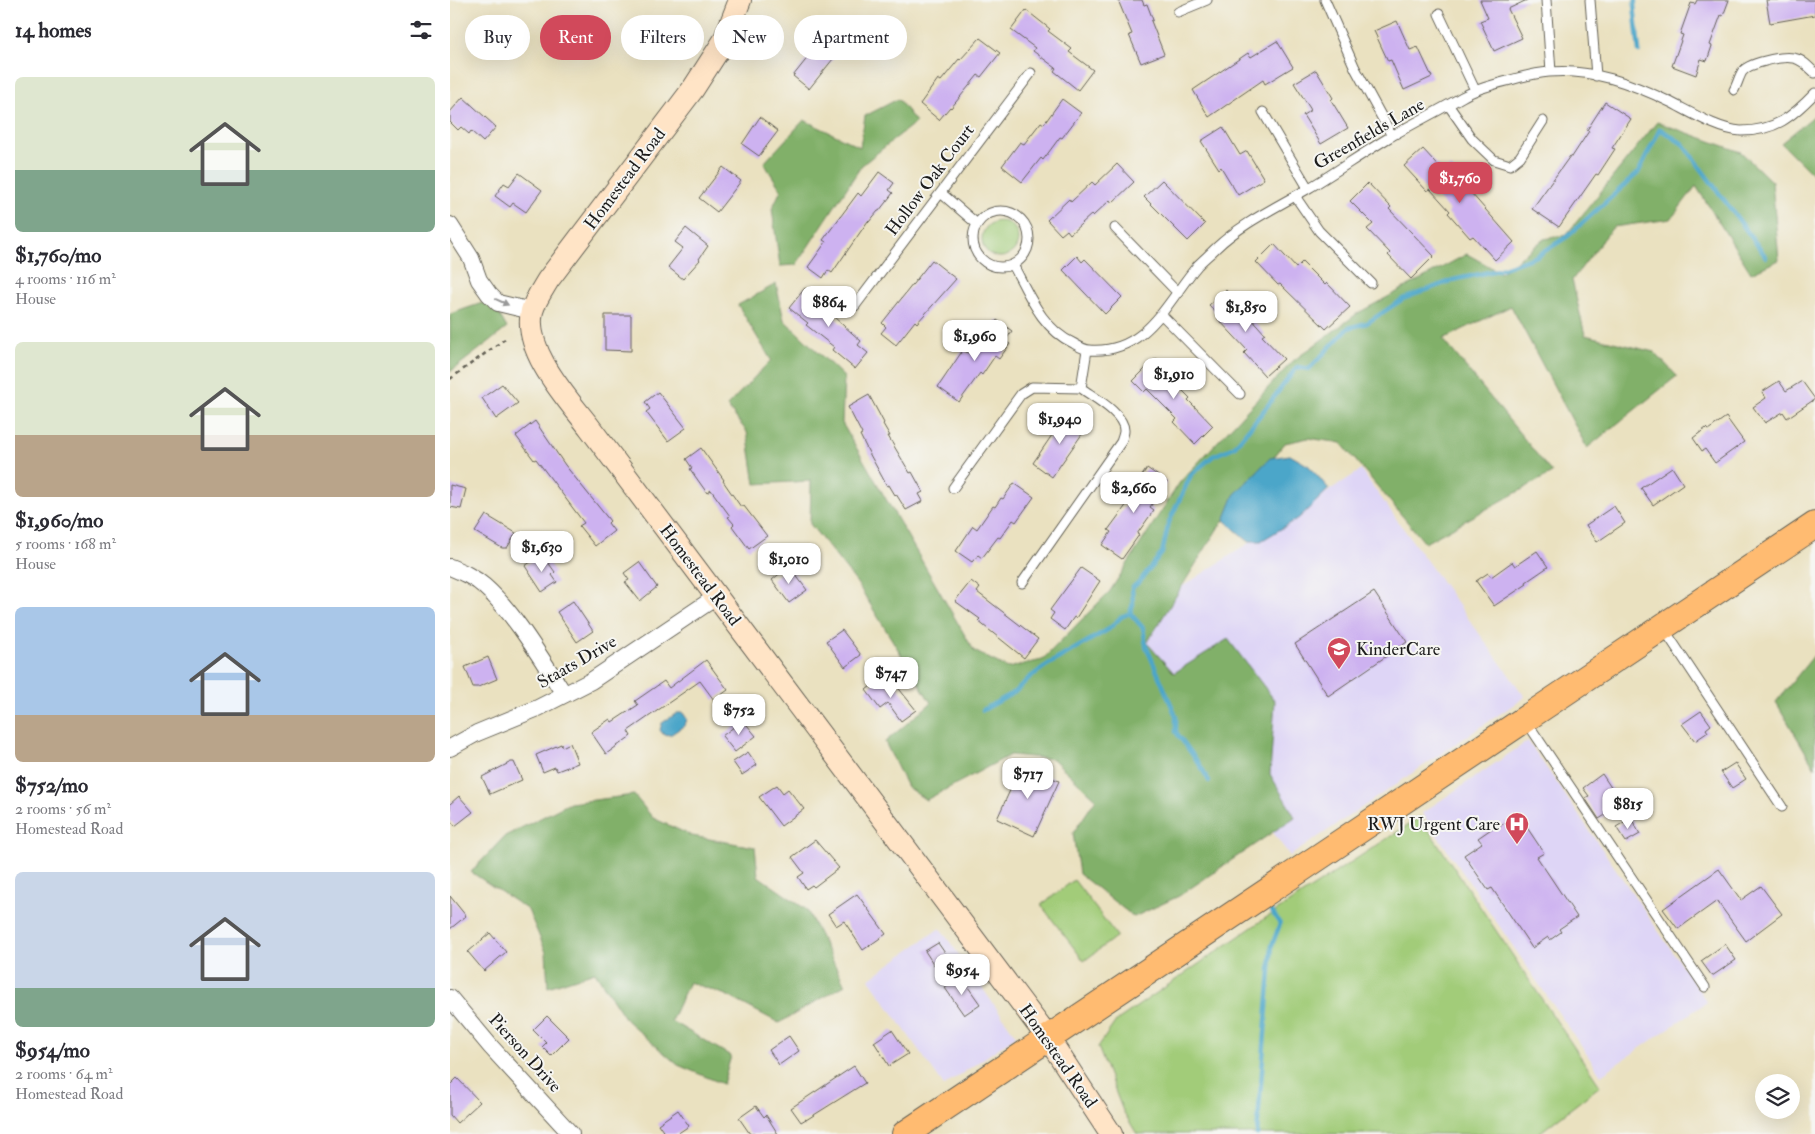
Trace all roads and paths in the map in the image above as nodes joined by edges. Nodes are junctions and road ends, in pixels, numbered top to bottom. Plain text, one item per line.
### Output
1 (740, 0) edge
2 (1207, 0) edge
3 (1325, 0) edge
4 (1546, 0) edge
5 (1590, 0) edge
6 (1178, 12) dead end
7 (1439, 14) dead end
8 (1551, 72) junction
9 (1032, 73) dead end
10 (1815, 73) edge
11 (1596, 76) junction
12 (1475, 90) junction
13 (1734, 90) dead end
14 (1815, 93) edge
15 (1449, 106) junction
16 (1263, 112) dead end
17 (1543, 121) dead end
18 (1392, 136) junction
19 (1308, 188) junction
20 (941, 193) junction
21 (1295, 196) junction
22 (977, 224) junction
23 (450, 226) edge
24 (1115, 228) dead end
25 (1013, 264) junction
26 (1371, 283) dead end
27 (1178, 293) junction
28 (855, 306) dead end
29 (532, 312) junction
30 (1161, 314) junction
31 (505, 339) dead end
32 (1087, 350) junction
33 (450, 379) edge
34 (1081, 388) junction
35 (1240, 394) dead end
36 (953, 488) dead end
37 (1815, 524) edge
38 (450, 567) edge
39 (1022, 583) dead end
40 (716, 597) junction
41 (1662, 627) junction
42 (564, 694) junction
43 (1524, 718) junction
44 (450, 748) edge
45 (1782, 807) dead end
46 (1705, 987) dead end
47 (450, 998) edge
48 (1048, 1038) junction
49 (571, 1134) edge
50 (904, 1134) edge
51 (1111, 1134) edge

1 - 29 street, Homestead Road
2 - 6 lane
3 - 18 lane
4 - 8 lane
5 - 11 lane
7 - 12 lane
8 - 11 lane, Greenfields Lane
8 - 12 lane, Greenfields Lane
9 - 20 lane, Hollow Oak Court
10 - 13 lane
11 - 14 lane, Greenfields Lane
12 - 15 lane, Greenfields Lane
15 - 17 lane
15 - 18 lane, Greenfields Lane
16 - 19 lane
18 - 19 lane, Greenfields Lane
19 - 21 lane, Greenfields Lane
20 - 22 lane
20 - 28 lane, Hollow Oak Court
21 - 26 lane
21 - 27 lane, Greenfields Lane
22 - 25 lane
22 - 25 lane
23 -> 29 street
24 - 27 lane
25 - 32 lane
27 - 30 lane, Greenfields Lane
29 - 40 street, Homestead Road
30 - 32 lane, Greenfields Lane
30 - 35 lane
31 - 33 path
32 - 34 lane
34 - 36 lane
34 - 39 lane
37 - 41 main road
38 - 42 street
40 - 42 street, Staats Drive
40 - 48 street, Homestead Road
41 - 43 main road
41 - 45 lane
42 - 44 street, Staats Drive
43 - 46 lane
43 - 48 main road
47 - 49 street, Pierson Drive
48 - 50 main road
48 - 51 street, Homestead Road

